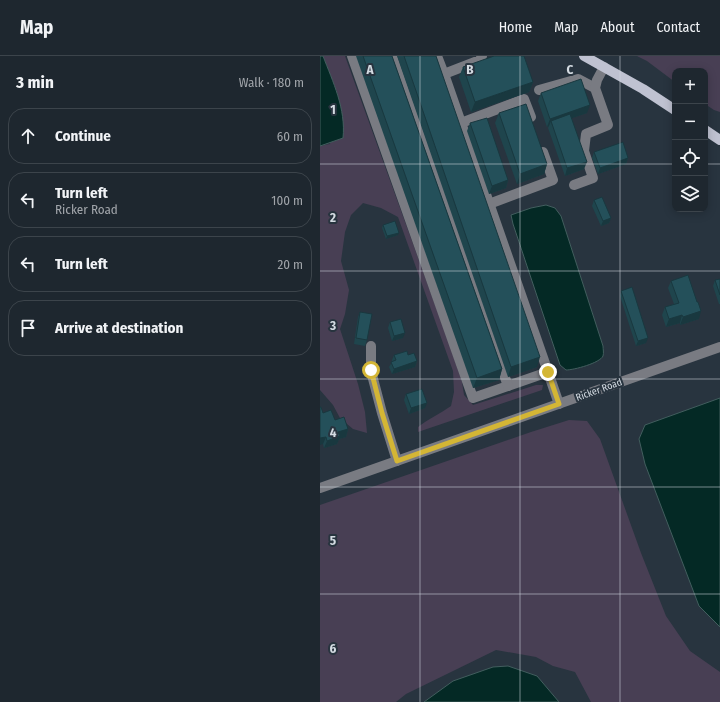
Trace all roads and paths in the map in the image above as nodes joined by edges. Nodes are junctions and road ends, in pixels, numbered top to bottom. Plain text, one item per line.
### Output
1 (352, 56) edge
2 (392, 56) edge
3 (437, 56) edge
4 (482, 56) edge
5 (584, 56) edge
6 (604, 67) junction
7 (444, 74) junction
8 (595, 88) junction
9 (539, 90) dead end
10 (672, 108) edge
11 (461, 123) junction
12 (535, 129) edge
13 (708, 132) edge
14 (720, 140) edge
15 (540, 143) edge
16 (574, 185) dead end
17 (489, 204) junction
18 (372, 346) dead end
19 (720, 347) edge
20 (548, 372) junction
21 (508, 386) junction
22 (559, 404) junction
23 (397, 461) junction
24 (320, 488) edge

1 - 21 street
2 - 21 street
3 - 7 street
4 - 7 street
5 - 6 main road
6 - 8 street
6 - 10 main road
7 - 11 street
8 - 9 street
8 - 16 street
11 - 12 street
11 - 17 street
13 - 14 main road
15 - 17 street
17 - 20 street
18 - 23 street
19 - 22 street, Ricker Road
20 - 21 street
20 - 22 street
22 - 23 street, Ricker Road
23 - 24 street, Ricker Road

